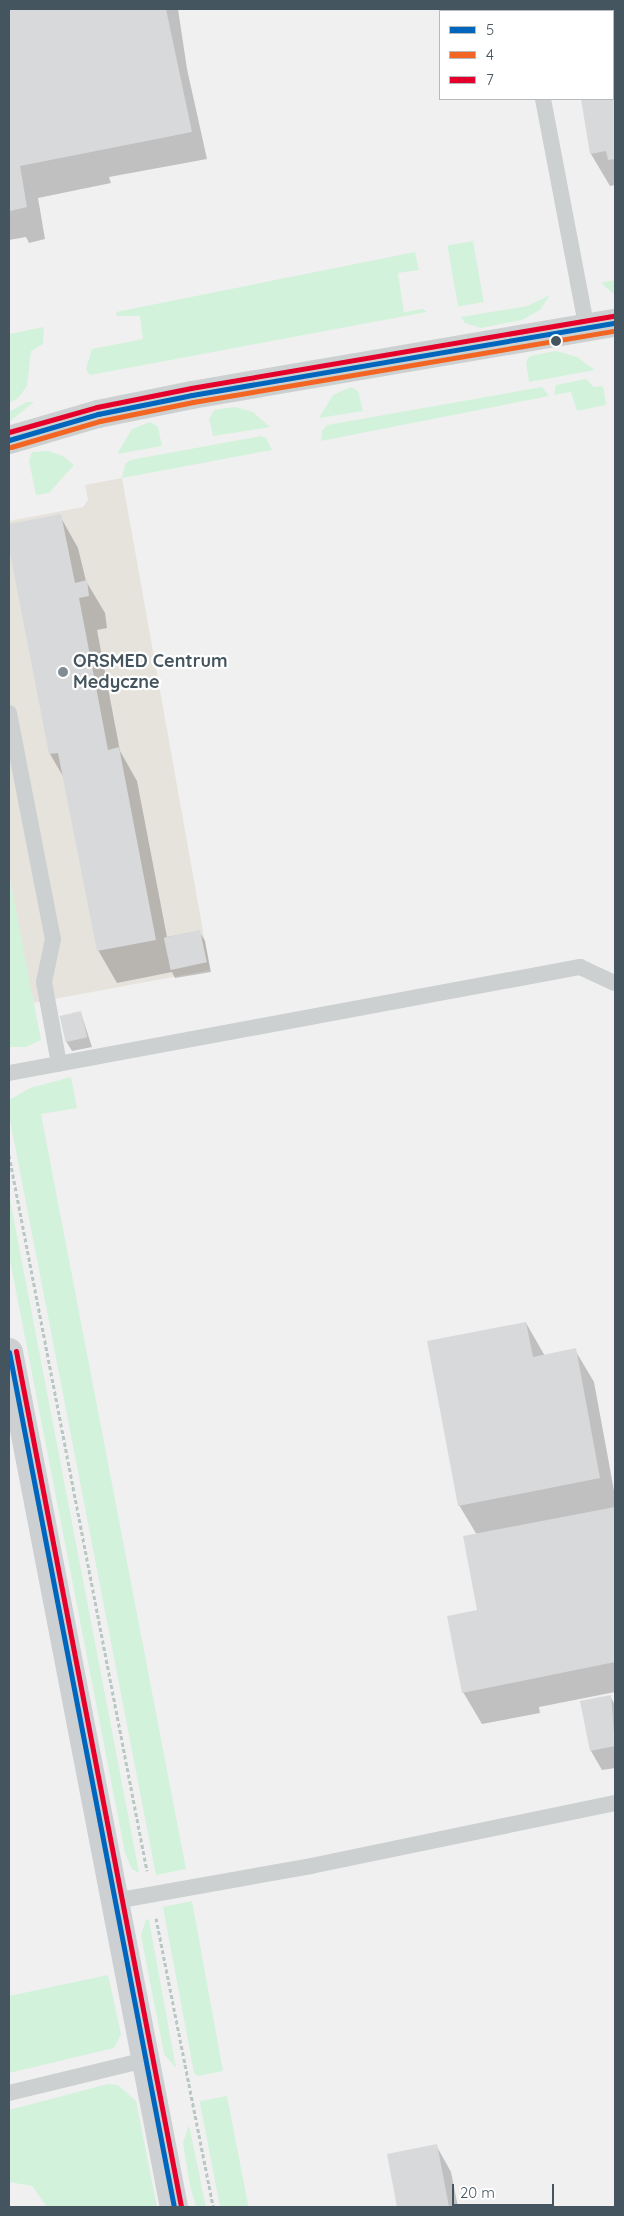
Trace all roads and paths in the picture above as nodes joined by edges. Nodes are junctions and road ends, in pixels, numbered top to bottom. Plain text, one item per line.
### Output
1 (543, 100) edge
2 (615, 325) edge
3 (587, 329) junction
4 (9, 440) edge
5 (9, 713) edge
6 (615, 983) edge
7 (59, 1064) junction
8 (9, 1073) edge
9 (9, 1155) edge
10 (9, 1354) edge
11 (615, 1803) edge
12 (152, 1894) junction
13 (115, 1901) junction
14 (145, 2060) junction
15 (9, 2093) edge
16 (174, 2207) edge
17 (213, 2207) edge

1 - 3 lane
2 - 3 street
3 - 4 street
5 - 7 lane
6 - 7 lane
7 - 8 lane
9 - 12 path
10 - 13 street
11 - 12 lane
12 - 13 lane
12 - 17 path
13 - 14 street
14 - 15 lane
14 - 16 street

